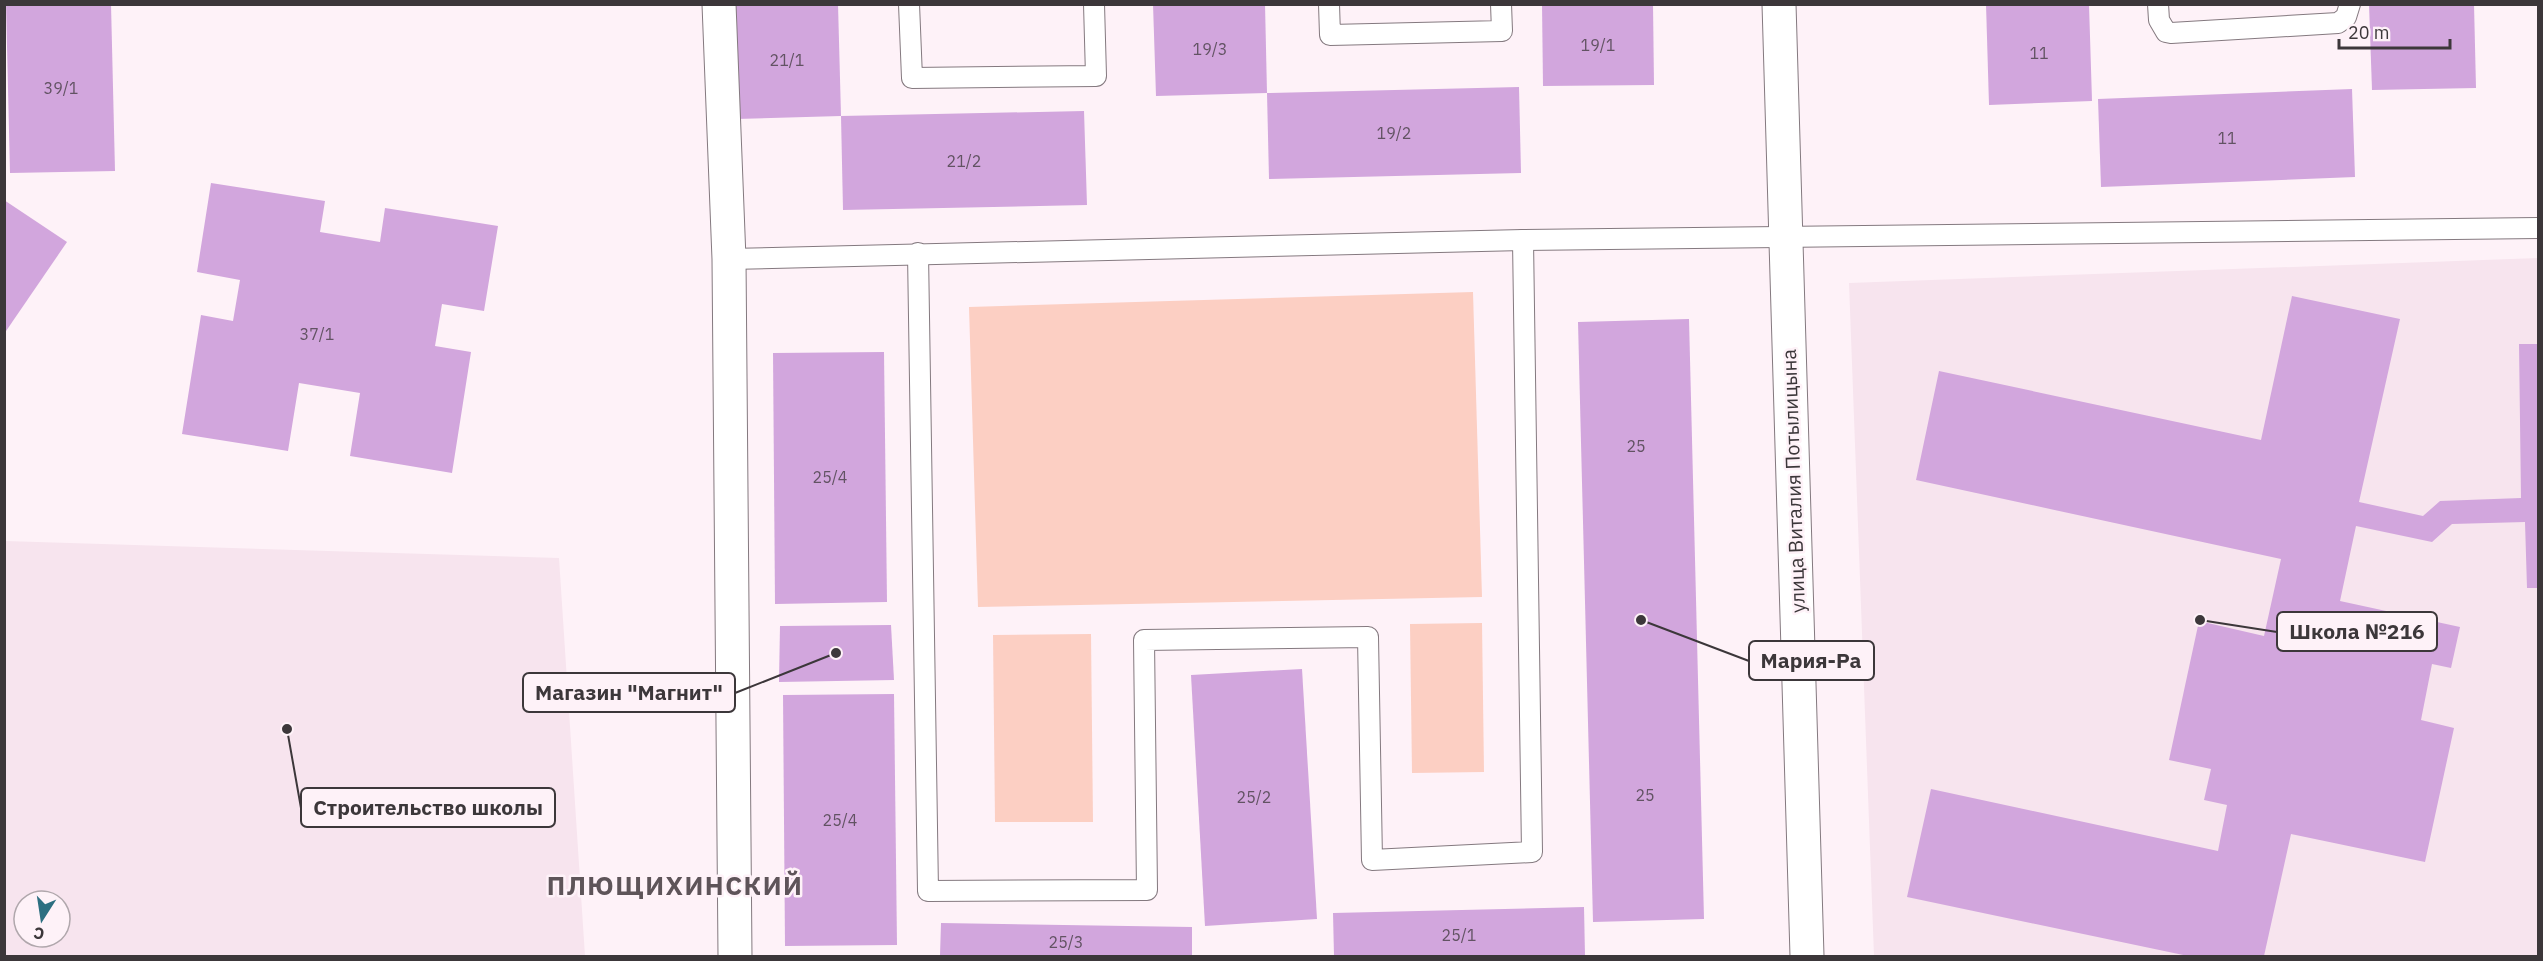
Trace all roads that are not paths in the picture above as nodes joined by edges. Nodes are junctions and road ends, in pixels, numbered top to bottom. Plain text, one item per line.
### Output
1 (719, 4) edge
2 (909, 4) edge
3 (1094, 4) edge
4 (1329, 4) edge
5 (1501, 4) edge
6 (1779, 4) edge
7 (2158, 4) edge
8 (2350, 4) edge
9 (2538, 228) edge
10 (1786, 238) junction
11 (1523, 240) junction
12 (918, 253) junction
13 (729, 259) junction
14 (735, 957) edge
15 (1807, 957) edge

1 - 13 street
2 - 3 lane
4 - 5 lane
6 - 10 street, улица Виталия Потылицына
7 - 8 lane
9 - 10 lane
10 - 11 lane
10 - 15 street, улица Виталия Потылицына
11 - 12 lane
11 - 12 lane
12 - 13 lane
13 - 14 street

